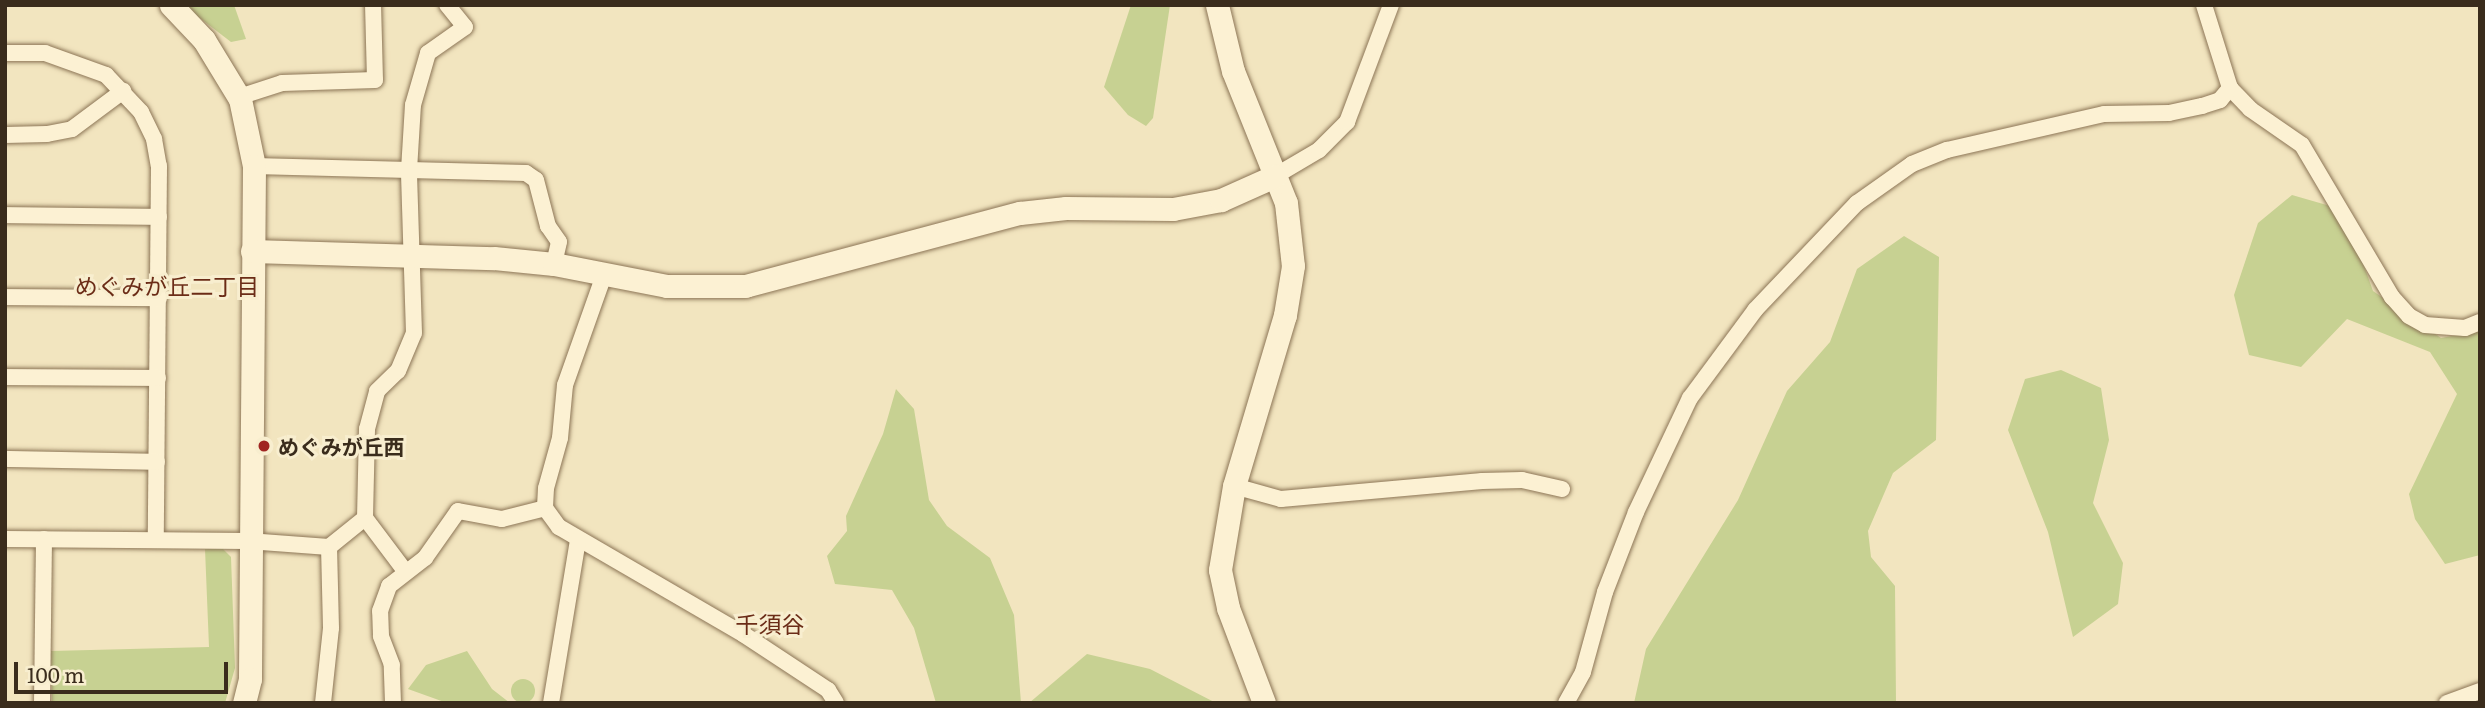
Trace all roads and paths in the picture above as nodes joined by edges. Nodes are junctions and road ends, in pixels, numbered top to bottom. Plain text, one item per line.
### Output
1 (171, 5) edge
2 (373, 5) edge
3 (447, 5) edge
4 (1217, 5) edge
5 (1391, 5) edge
6 (2204, 5) edge
7 (5, 53) edge
8 (2230, 88) junction
9 (123, 91) junction
10 (239, 97) junction
11 (5, 135) edge
12 (254, 166) junction
13 (409, 170) junction
14 (1275, 176) junction
15 (5, 215) edge
16 (159, 217) junction
17 (252, 251) junction
18 (415, 256) junction
19 (554, 264) junction
20 (604, 275) junction
21 (5, 297) edge
22 (159, 298) junction
23 (2480, 322) edge
24 (5, 377) edge
25 (158, 378) junction
26 (5, 459) edge
27 (157, 462) junction
28 (1234, 486) junction
29 (1562, 489) dead end
30 (545, 508) junction
31 (365, 518) junction
32 (5, 539) edge
33 (44, 539) junction
34 (156, 540) junction
35 (579, 540) junction
36 (248, 541) junction
37 (329, 547) junction
38 (405, 571) junction
39 (2480, 691) edge
40 (42, 703) edge
41 (244, 703) edge
42 (323, 703) edge
43 (393, 703) edge
44 (551, 703) edge
45 (836, 703) edge
46 (1264, 703) edge
47 (1566, 703) edge
48 (2447, 703) edge

1 - 10 street
2 - 10 street
3 - 13 street
4 - 14 street
5 - 14 street
6 - 8 street
7 - 9 street
8 - 23 street
8 - 47 street
9 - 11 street
9 - 16 street
10 - 12 street
12 - 13 street
12 - 17 street
13 - 18 street
13 - 19 street
14 - 20 street
14 - 28 street
15 - 16 street
16 - 22 street
17 - 18 street
17 - 36 street
18 - 19 street
18 - 31 street
19 - 20 street
20 - 30 street
21 - 22 street
22 - 25 street
24 - 25 street
25 - 27 street
26 - 27 street
27 - 34 street
28 - 29 street
28 - 46 street
30 - 35 street
30 - 38 street
31 - 37 street
31 - 38 street
32 - 33 street
33 - 34 street
33 - 40 street
34 - 36 street
35 - 44 street
35 - 45 street
36 - 37 street
36 - 41 street
37 - 42 street
38 - 43 street
39 - 48 street

